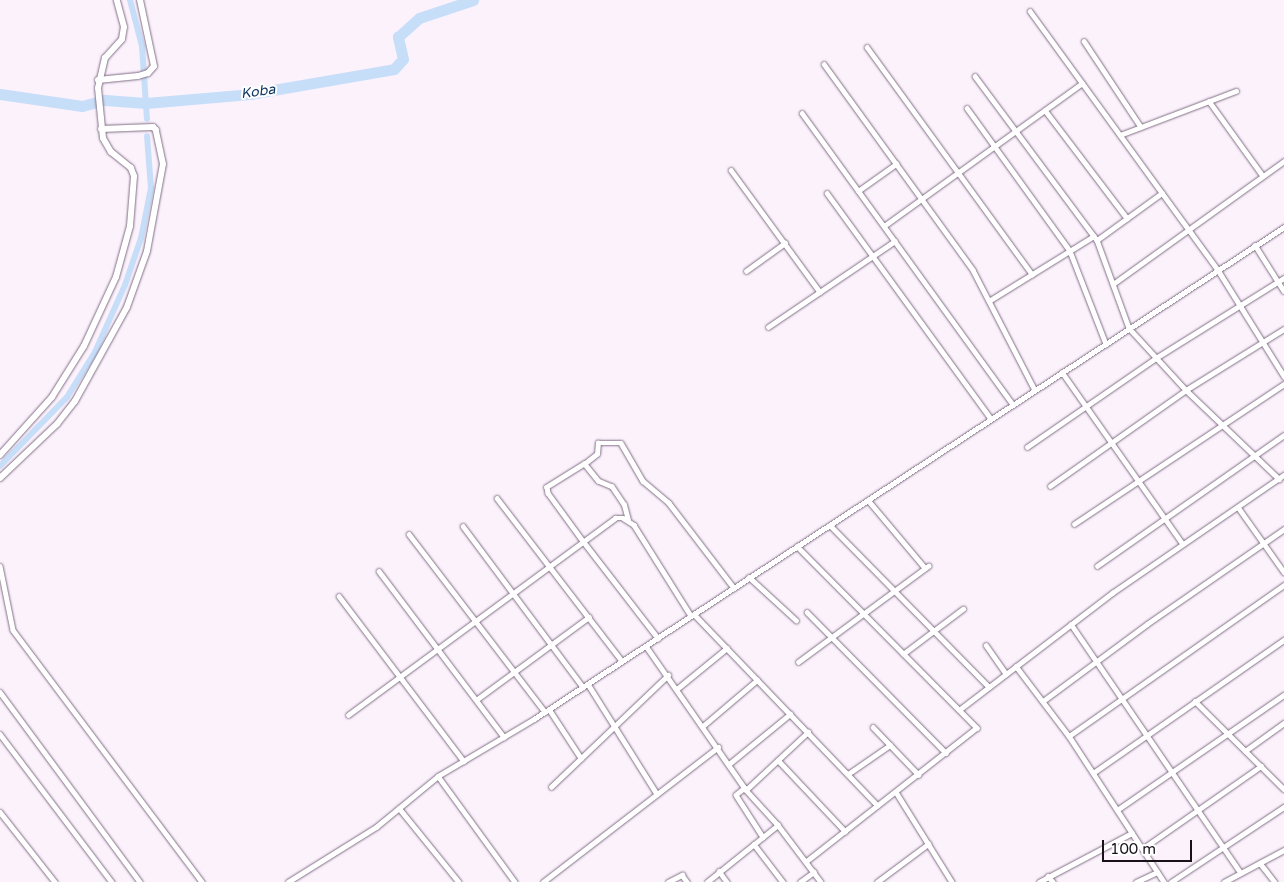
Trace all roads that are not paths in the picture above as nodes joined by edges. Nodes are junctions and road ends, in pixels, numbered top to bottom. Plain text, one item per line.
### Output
1 (117, 0) edge
2 (140, 0) edge
3 (1030, 11) dead end
4 (1084, 41) dead end
5 (866, 47) dead end
6 (824, 64) dead end
7 (975, 76) dead end
8 (98, 80) junction
9 (1082, 83) junction
10 (1236, 91) dead end
11 (1209, 102) junction
12 (966, 108) dead end
13 (1045, 110) junction
14 (802, 113) dead end
15 (101, 126) junction
16 (1141, 127) junction
17 (1016, 131) junction
18 (1120, 135) junction
19 (994, 146) junction
20 (1284, 161) edge
21 (896, 164) junction
22 (731, 170) dead end
23 (958, 173) junction
24 (1263, 176) junction
25 (858, 190) junction
26 (827, 193) dead end
27 (1162, 193) junction
28 (922, 199) junction
29 (1126, 218) junction
30 (884, 226) junction
31 (1284, 226) edge
32 (1189, 230) junction
33 (1096, 238) junction
34 (895, 241) junction
35 (785, 243) junction
36 (1255, 245) junction
37 (1070, 251) junction
38 (873, 256) junction
39 (1218, 270) junction
40 (746, 271) dead end
41 (1032, 274) junction
42 (1284, 278) edge
43 (1278, 282) junction
44 (1113, 284) junction
45 (1284, 291) edge
46 (820, 292) junction
47 (989, 301) junction
48 (1241, 306) junction
49 (768, 327) dead end
50 (1129, 328) junction
51 (1284, 329) edge
52 (1263, 342) junction
53 (1106, 344) junction
54 (1156, 358) junction
55 (1062, 372) junction
56 (1284, 376) edge
57 (1284, 384) edge
58 (1035, 390) junction
59 (1186, 390) junction
60 (1013, 404) junction
61 (1086, 407) junction
62 (990, 419) junction
63 (1221, 424) junction
64 (1284, 435) edge
65 (1111, 442) junction
66 (1027, 447) dead end
67 (0, 455) edge
68 (1254, 456) junction
69 (584, 464) junction
70 (1284, 475) edge
71 (0, 478) edge
72 (1279, 479) junction
73 (1138, 480) junction
74 (1050, 486) dead end
75 (497, 498) dead end
76 (868, 500) junction
77 (1238, 506) junction
78 (1165, 518) junction
79 (628, 520) junction
80 (830, 524) junction
81 (1074, 524) dead end
82 (463, 526) dead end
83 (1284, 529) edge
84 (409, 534) dead end
85 (583, 541) junction
86 (1264, 543) junction
87 (1183, 544) junction
88 (797, 546) junction
89 (0, 566) edge
90 (550, 566) junction
91 (1097, 566) dead end
92 (378, 571) dead end
93 (1284, 572) edge
94 (749, 578) junction
95 (1284, 585) edge
96 (734, 588) junction
97 (894, 591) junction
98 (513, 593) junction
99 (340, 596) dead end
100 (963, 609) dead end
101 (807, 612) dead end
102 (863, 614) junction
103 (693, 615) junction
104 (589, 617) junction
105 (796, 620) dead end
106 (476, 621) junction
107 (1071, 624) junction
108 (934, 631) junction
109 (832, 637) junction
110 (658, 638) junction
111 (1284, 640) edge
112 (986, 644) dead end
113 (552, 645) junction
114 (646, 646) junction
115 (726, 648) junction
116 (437, 649) junction
117 (903, 654) junction
118 (622, 661) junction
119 (1096, 661) junction
120 (798, 662) dead end
121 (1016, 666) junction
122 (515, 672) junction
123 (1006, 674) junction
124 (668, 675) junction
125 (400, 676) junction
126 (757, 680) junction
127 (585, 685) junction
128 (989, 687) junction
129 (678, 688) junction
130 (0, 692) edge
131 (1284, 695) edge
132 (1122, 698) junction
133 (476, 700) junction
134 (1043, 701) junction
135 (1195, 701) junction
136 (547, 710) junction
137 (959, 710) junction
138 (790, 714) junction
139 (348, 715) dead end
140 (1284, 723) edge
141 (614, 726) junction
142 (703, 726) junction
143 (873, 727) dead end
144 (808, 732) junction
145 (0, 734) edge
146 (1228, 734) junction
147 (1147, 735) junction
148 (1069, 736) junction
149 (504, 737) junction
150 (890, 745) junction
151 (718, 747) junction
152 (1245, 751) junction
153 (946, 753) junction
154 (581, 758) junction
155 (778, 760) junction
156 (464, 761) junction
157 (729, 764) junction
158 (1261, 766) junction
159 (1172, 772) junction
160 (1093, 773) junction
161 (848, 774) junction
162 (919, 775) junction
163 (438, 776) junction
164 (551, 787) dead end
165 (746, 789) junction
166 (1284, 789) edge
167 (896, 792) junction
168 (657, 794) junction
169 (877, 805) junction
170 (1284, 807) edge
171 (399, 808) junction
172 (1117, 810) junction
173 (1198, 810) junction
174 (0, 812) edge
175 (778, 825) junction
176 (844, 830) junction
177 (1132, 833) junction
178 (763, 837) junction
179 (754, 844) junction
180 (928, 844) junction
181 (1224, 847) junction
182 (1142, 849) junction
183 (1284, 850) edge
184 (806, 862) junction
185 (1260, 863) junction
186 (720, 871) junction
187 (814, 872) junction
188 (1157, 872) junction
189 (1241, 873) junction
190 (1048, 876) junction
191 (55, 882) edge
192 (112, 882) edge
193 (140, 882) edge
194 (202, 882) edge
195 (288, 882) edge
196 (459, 882) edge
197 (515, 882) edge
198 (543, 882) edge
199 (668, 882) edge
200 (688, 882) edge
201 (707, 882) edge
202 (727, 882) edge
203 (783, 882) edge
204 (800, 882) edge
205 (821, 882) edge
206 (877, 882) edge
207 (952, 882) edge
208 (1039, 882) edge
209 (1053, 882) edge
210 (1136, 882) edge
211 (1164, 882) edge
212 (1171, 882) edge
213 (1224, 882) edge
214 (1275, 882) edge

1 - 8 street
2 - 8 street
3 - 9 street
4 - 16 street
5 - 23 street
6 - 21 street
7 - 17 street
8 - 15 street
9 - 13 street
9 - 18 street
10 - 11 street
11 - 16 street
11 - 24 street
12 - 19 street
13 - 17 street
13 - 29 street
14 - 25 street
15 - 67 street
15 - 71 street
16 - 18 street
17 - 19 street
17 - 33 street
18 - 27 street
19 - 23 street
19 - 37 street
20 - 24 street
21 - 25 street
21 - 28 street
22 - 35 street
23 - 28 street
23 - 41 street
24 - 32 street
25 - 30 street
26 - 38 street
27 - 29 street
27 - 32 street
28 - 30 street
28 - 47 street
29 - 33 street
30 - 34 street
31 - 36 street
32 - 39 street
32 - 44 street
33 - 37 street
33 - 44 street
34 - 38 street
34 - 60 street
35 - 40 street
35 - 46 street
36 - 39 street
36 - 43 street
37 - 41 street
37 - 53 street
38 - 46 street
38 - 62 street
39 - 48 street
39 - 50 street
41 - 47 street
42 - 43 street
43 - 45 street
43 - 48 street
44 - 50 street
46 - 49 street
47 - 58 street
48 - 52 street
48 - 54 street
50 - 53 street
50 - 54 street
51 - 52 street
52 - 56 street
52 - 59 street
53 - 55 street
54 - 59 street
54 - 61 street
55 - 58 street
55 - 61 street
57 - 63 street
58 - 60 street
59 - 63 street
59 - 65 street
60 - 62 street
61 - 65 street
61 - 66 street
62 - 76 street
63 - 68 street
63 - 73 street
64 - 68 street
65 - 73 street
65 - 74 street
68 - 72 street
68 - 78 street
69 - 79 street
69 - 85 street
69 - 96 street
70 - 72 street
72 - 77 street
73 - 78 street
73 - 81 street
75 - 90 street
76 - 80 street
76 - 97 street
77 - 86 street
77 - 87 street
78 - 87 street
78 - 91 street
79 - 85 street
79 - 103 street
80 - 88 street
80 - 97 street
82 - 98 street
83 - 86 street
84 - 106 street
85 - 90 street
85 - 110 street
86 - 93 street
86 - 119 street
87 - 107 street
88 - 94 street
88 - 102 street
89 - 194 street
90 - 98 street
90 - 104 street
92 - 116 street
94 - 96 street
94 - 105 street
95 - 132 street
96 - 103 street
97 - 102 street
97 - 108 street
98 - 106 street
98 - 113 street
99 - 125 street
100 - 108 street
101 - 109 street
102 - 109 street
102 - 117 street
103 - 110 street
103 - 115 street
104 - 113 street
104 - 118 street
106 - 116 street
106 - 122 street
107 - 119 street
107 - 121 street
108 - 117 street
108 - 128 street
109 - 120 street
109 - 153 street
110 - 114 street
111 - 135 street
112 - 123 street
113 - 122 street
113 - 127 street
114 - 118 street
114 - 124 street
115 - 126 street
115 - 129 street
116 - 125 street
116 - 133 street
117 - 137 street
118 - 127 street
119 - 132 street
119 - 134 street
121 - 123 street
121 - 134 street
122 - 133 street
122 - 136 street
123 - 128 street
124 - 129 street
124 - 141 street
125 - 139 street
125 - 156 street
126 - 138 street
126 - 142 street
127 - 136 street
127 - 141 street
128 - 137 street
129 - 142 street
130 - 193 street
131 - 146 street
132 - 147 street
132 - 148 street
133 - 149 street
134 - 148 street
135 - 146 street
135 - 147 street
136 - 149 street
136 - 154 street
137 - 153 street
138 - 144 street
138 - 157 street
140 - 152 street
141 - 154 street
141 - 168 street
142 - 151 street
143 - 150 street
144 - 155 street
144 - 161 street
145 - 192 street
146 - 152 street
146 - 159 street
147 - 159 street
147 - 160 street
148 - 160 street
149 - 156 street
150 - 161 street
150 - 162 street
151 - 157 street
151 - 168 street
152 - 158 street
153 - 162 street
154 - 164 street
155 - 165 street
155 - 176 street
156 - 163 street
157 - 165 street
158 - 166 street
158 - 173 street
159 - 172 street
159 - 173 street
160 - 172 street
161 - 169 street
162 - 167 street
163 - 171 street
163 - 197 street
165 - 175 street
165 - 178 street
167 - 169 street
167 - 180 street
168 - 198 street
169 - 176 street
170 - 181 street
171 - 195 street
171 - 196 street
172 - 177 street
173 - 181 street
173 - 182 street
174 - 191 street
175 - 178 street
175 - 184 street
176 - 184 street
177 - 182 street
177 - 190 street
178 - 179 street
179 - 186 street
179 - 203 street
180 - 206 street
180 - 207 street
181 - 189 street
181 - 212 street
182 - 188 street
183 - 185 street
184 - 187 street
185 - 189 street
185 - 214 street
186 - 201 street
186 - 202 street
187 - 204 street
187 - 205 street
188 - 210 street
188 - 211 street
189 - 213 street
190 - 208 street
190 - 209 street
199 - 200 street

